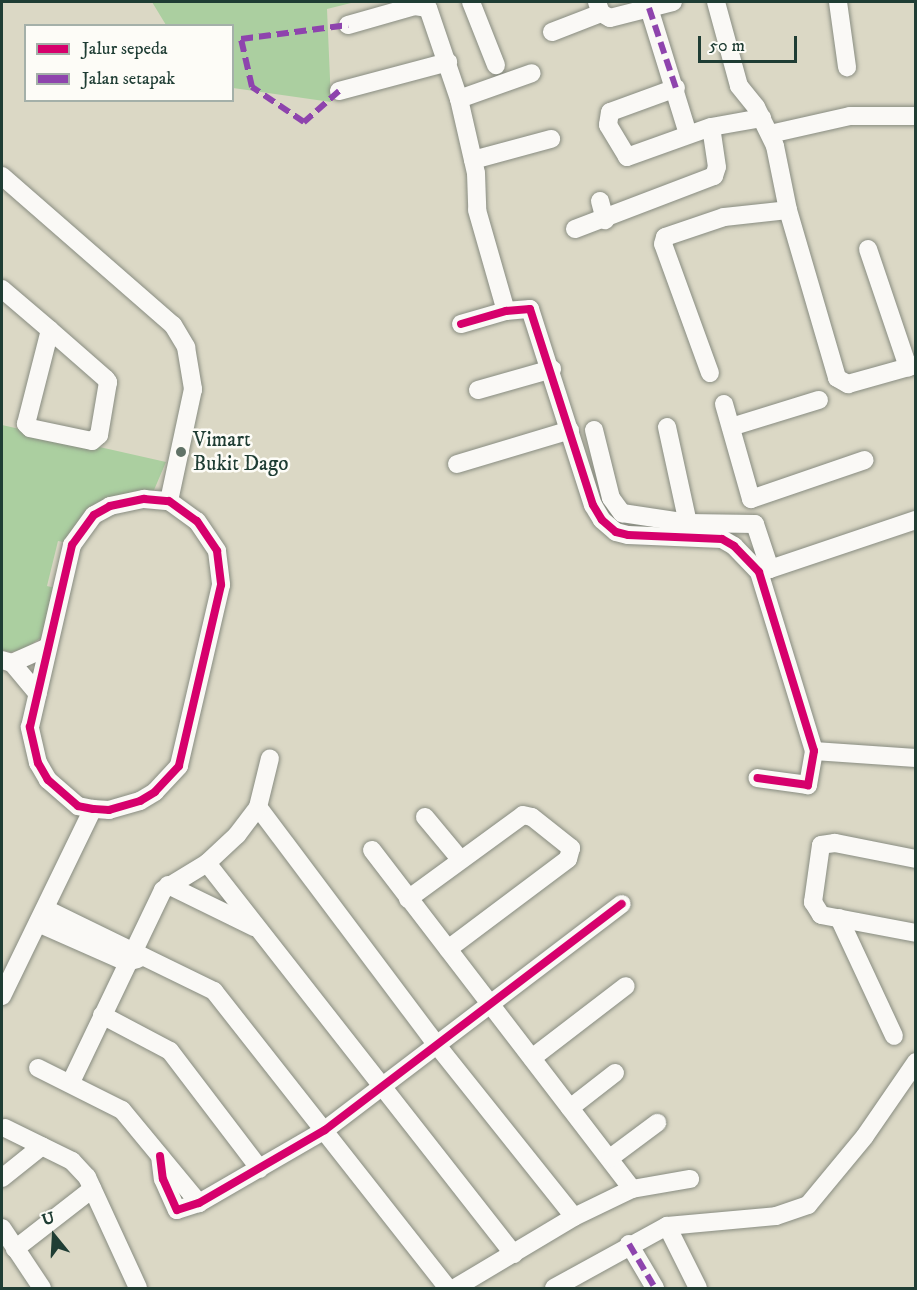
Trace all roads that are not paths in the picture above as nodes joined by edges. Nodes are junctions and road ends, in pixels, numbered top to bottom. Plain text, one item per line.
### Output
1 (471, 2) edge
2 (673, 2) edge
3 (716, 2) edge
4 (838, 2) edge
5 (599, 7) edge
6 (648, 8) junction
7 (348, 25) dead end
8 (552, 32) dead end
9 (448, 63) junction
10 (496, 65) dead end
11 (847, 67) dead end
12 (532, 73) dead end
13 (676, 88) junction
14 (339, 91) dead end
15 (459, 99) junction
16 (915, 116) edge
17 (766, 126) junction
18 (711, 127) junction
19 (688, 134) junction
20 (551, 139) dead end
21 (473, 160) junction
22 (2, 176) edge
23 (600, 201) dead end
24 (788, 210) junction
25 (605, 220) junction
26 (575, 229) dead end
27 (868, 249) dead end
28 (2, 289) edge
29 (506, 311) junction
30 (461, 324) dead end
31 (50, 330) junction
32 (912, 366) edge
33 (552, 369) junction
34 (710, 373) dead end
35 (478, 390) dead end
36 (819, 400) dead end
37 (724, 404) dead end
38 (667, 427) dead end
39 (731, 427) junction
40 (570, 430) junction
41 (594, 430) dead end
42 (865, 460) dead end
43 (457, 464) dead end
44 (751, 498) junction
45 (169, 501) junction
46 (915, 520) edge
47 (688, 523) junction
48 (755, 524) junction
49 (764, 571) junction
50 (48, 647) junction
51 (7, 662) edge
52 (38, 694) junction
53 (813, 751) junction
54 (270, 758) dead end
55 (915, 758) edge
56 (757, 778) dead end
57 (258, 807) junction
58 (93, 809) junction
59 (425, 817) dead end
60 (372, 850) dead end
61 (460, 859) junction
62 (915, 859) edge
63 (207, 863) junction
64 (168, 885) junction
65 (408, 899) junction
66 (622, 904) dead end
67 (42, 916) junction
68 (839, 918) junction
69 (259, 929) junction
70 (915, 933) edge
71 (448, 949) junction
72 (134, 956) junction
73 (626, 986) dead end
74 (2, 996) edge
75 (490, 1003) junction
76 (102, 1015) junction
77 (894, 1036) dead end
78 (436, 1044) junction
79 (532, 1058) junction
80 (915, 1062) edge
81 (38, 1068) dead end
82 (615, 1073) dead end
83 (71, 1082) junction
84 (380, 1086) junction
85 (570, 1107) junction
86 (657, 1123) dead end
87 (5, 1128) dead end
88 (325, 1130) junction
89 (42, 1146) junction
90 (610, 1158) junction
91 (260, 1169) junction
92 (2, 1178) edge
93 (690, 1179) dead end
94 (92, 1189) junction
95 (632, 1190) junction
96 (574, 1217) junction
97 (667, 1226) junction
98 (2, 1228) edge
99 (629, 1244) junction
100 (15, 1249) junction
101 (514, 1254) junction
102 (42, 1288) edge
103 (138, 1288) edge
104 (448, 1288) edge
105 (554, 1288) edge
106 (655, 1288) edge
107 (698, 1288) edge

1 - 10 street
2 - 6 street
3 - 17 street
4 - 11 street
5 - 6 street
5 - 8 street
6 - 13 street
7 - 9 street
9 - 14 street
9 - 15 street
12 - 15 street
13 - 19 street
13 - 19 street
15 - 21 street
16 - 17 street
17 - 18 street
17 - 24 street
18 - 19 street
18 - 25 street
20 - 21 street
21 - 29 street
22 - 45 street
23 - 25 street
24 - 32 street
24 - 34 street
25 - 26 street
27 - 32 street
28 - 31 street
29 - 30 street
29 - 33 street
31 - 31 street
33 - 35 street
33 - 40 street
36 - 39 street
37 - 39 street
38 - 47 street
39 - 44 street
40 - 43 street
40 - 49 street
41 - 47 street
42 - 44 street
44 - 48 street
45 - 50 street
45 - 58 street
46 - 49 street
47 - 48 street
48 - 49 street
49 - 53 street
50 - 51 street
50 - 52 street
51 - 52 street
52 - 58 street
53 - 55 street
53 - 56 street
54 - 57 street
57 - 63 street
57 - 78 street
58 - 67 street
59 - 61 street
60 - 65 street
61 - 65 street
61 - 71 street
62 - 68 street
63 - 64 street
63 - 69 street
64 - 69 street
64 - 72 street
65 - 71 street
66 - 75 street
67 - 72 street
67 - 74 street
68 - 70 street
68 - 77 street
69 - 84 street
71 - 75 street
72 - 76 street
72 - 88 street
73 - 79 street
75 - 78 street
75 - 79 street
76 - 83 street
76 - 91 street
78 - 84 street
78 - 96 street
79 - 85 street
80 - 97 street
81 - 83 street
82 - 85 street
83 - 91 street
84 - 88 street
84 - 101 street
85 - 90 street
86 - 90 street
87 - 89 street
88 - 91 street
88 - 104 street
89 - 92 street
89 - 94 street
90 - 95 street
93 - 95 street
94 - 100 street
94 - 103 street
95 - 96 street
96 - 101 street
97 - 99 street
97 - 107 street
98 - 100 street
99 - 105 street
99 - 106 street
100 - 102 street
101 - 104 street

